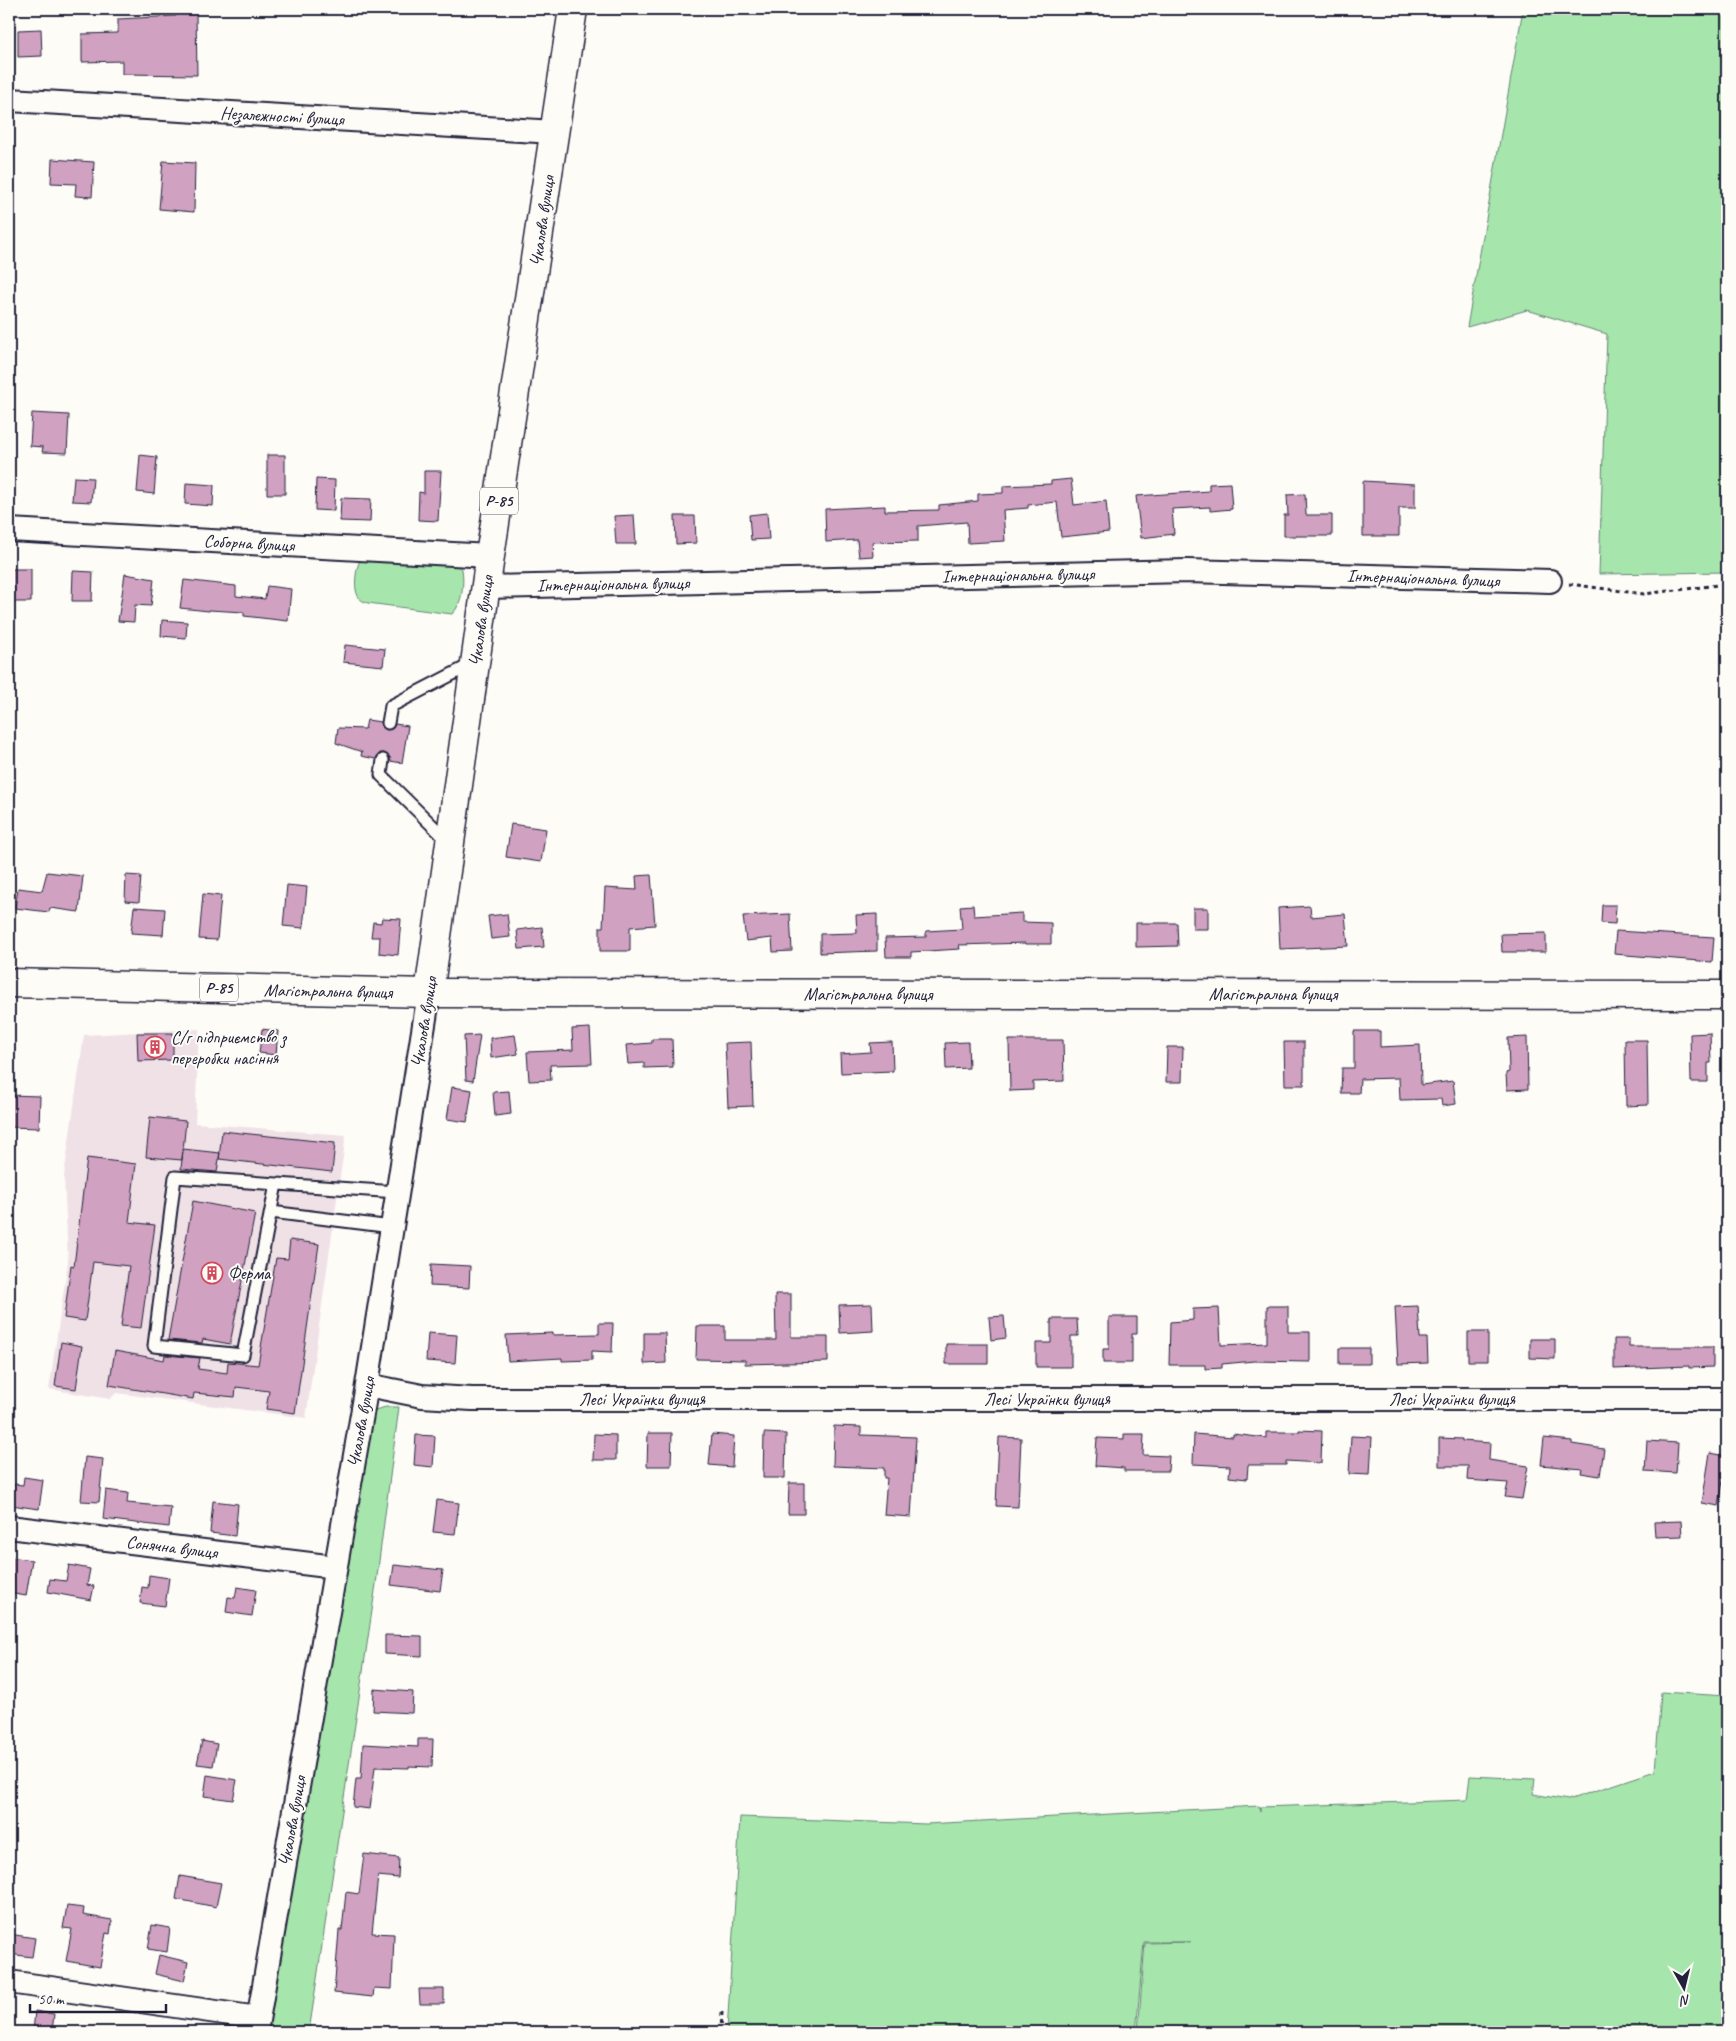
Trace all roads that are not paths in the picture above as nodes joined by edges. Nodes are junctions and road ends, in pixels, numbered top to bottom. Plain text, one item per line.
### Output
1 (573, 9) edge
2 (9, 100) edge
3 (555, 132) junction
4 (9, 530) edge
5 (490, 556) junction
6 (1550, 582) road end
7 (486, 587) junction
8 (475, 662) junction
9 (388, 723) dead end
10 (383, 760) dead end
11 (450, 842) junction
12 (9, 983) edge
13 (429, 993) junction
14 (1727, 995) edge
15 (276, 1184) junction
16 (398, 1192) junction
17 (271, 1212) junction
18 (392, 1227) junction
19 (367, 1386) junction
20 (1727, 1399) edge
21 (9, 1527) edge
22 (335, 1566) junction
23 (9, 1982) edge
24 (257, 2025) edge

1 - 3 main road, Чкалова вулиця / Р-85
2 - 3 street, Незалежності вулиця
3 - 5 main road, Чкалова вулиця / Р-85
4 - 5 street, Соборна вулиця
5 - 7 main road, Чкалова вулиця / Р-85
6 - 7 street, Інтернаціональна вулиця
7 - 8 main road, Чкалова вулиця / Р-85
8 - 9 lane
8 - 11 main road, Чкалова вулиця / Р-85
10 - 11 lane
11 - 13 main road, Чкалова вулиця / Р-85
12 - 13 main road, Магістральна вулиця / Р-85
13 - 14 main road, Магістральна вулиця
13 - 16 street, Чкалова вулиця
15 - 16 lane
15 - 17 lane
15 - 17 lane
16 - 18 street, Чкалова вулиця
17 - 18 lane
18 - 19 street, Чкалова вулиця
19 - 20 street, Лесі Українки вулиця
19 - 22 street, Чкалова вулиця
21 - 22 street, Сонячна вулиця
22 - 24 street, Чкалова вулиця
23 - 24 street

